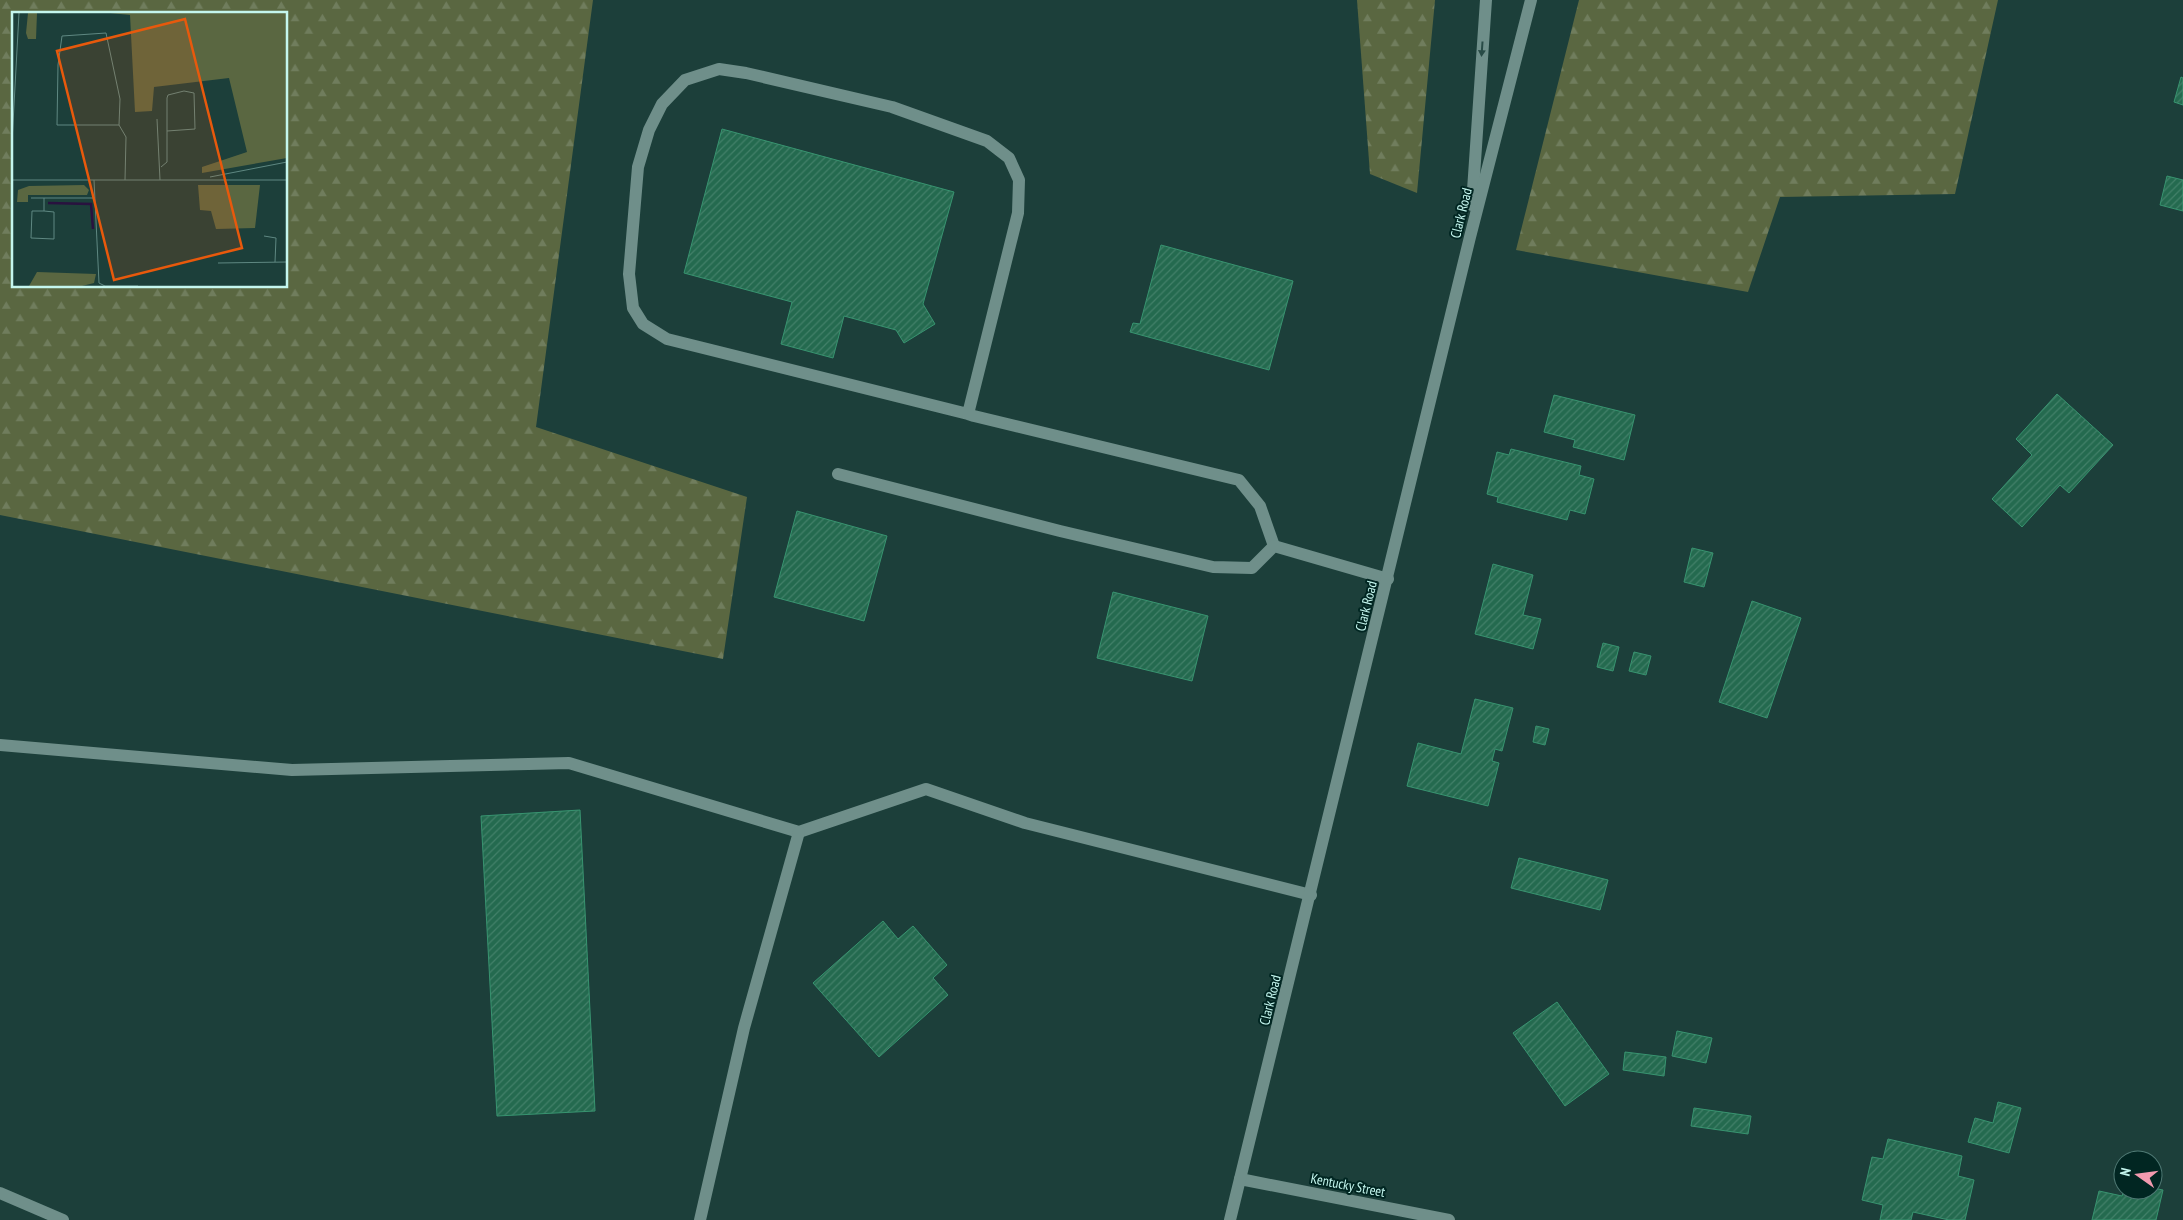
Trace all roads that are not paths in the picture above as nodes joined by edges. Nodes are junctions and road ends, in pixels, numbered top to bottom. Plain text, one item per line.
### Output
1 (1486, 0) edge
2 (1531, 0) edge
3 (1470, 237) junction
4 (968, 414) junction
5 (838, 474) dead end
6 (1274, 546) junction
7 (1388, 579) junction
8 (0, 745) edge
9 (799, 832) junction
10 (1311, 895) junction
11 (1240, 1179) junction
12 (0, 1193) edge
13 (1407, 1216) edge
14 (63, 1220) edge
15 (700, 1220) edge
16 (1230, 1220) edge
17 (1449, 1220) edge

1 -> 3 street
2 - 3 street, Clark Road
3 - 7 street, Clark Road
4 - 4 street
4 - 6 street
5 - 6 street
6 - 7 street
7 - 10 street, Clark Road
8 - 9 street
9 - 10 street
9 - 15 street
10 - 11 street, Clark Road
11 - 13 street, Kentucky Street
11 - 16 street, Clark Road
12 - 14 street
13 - 17 street, Kentucky Street

